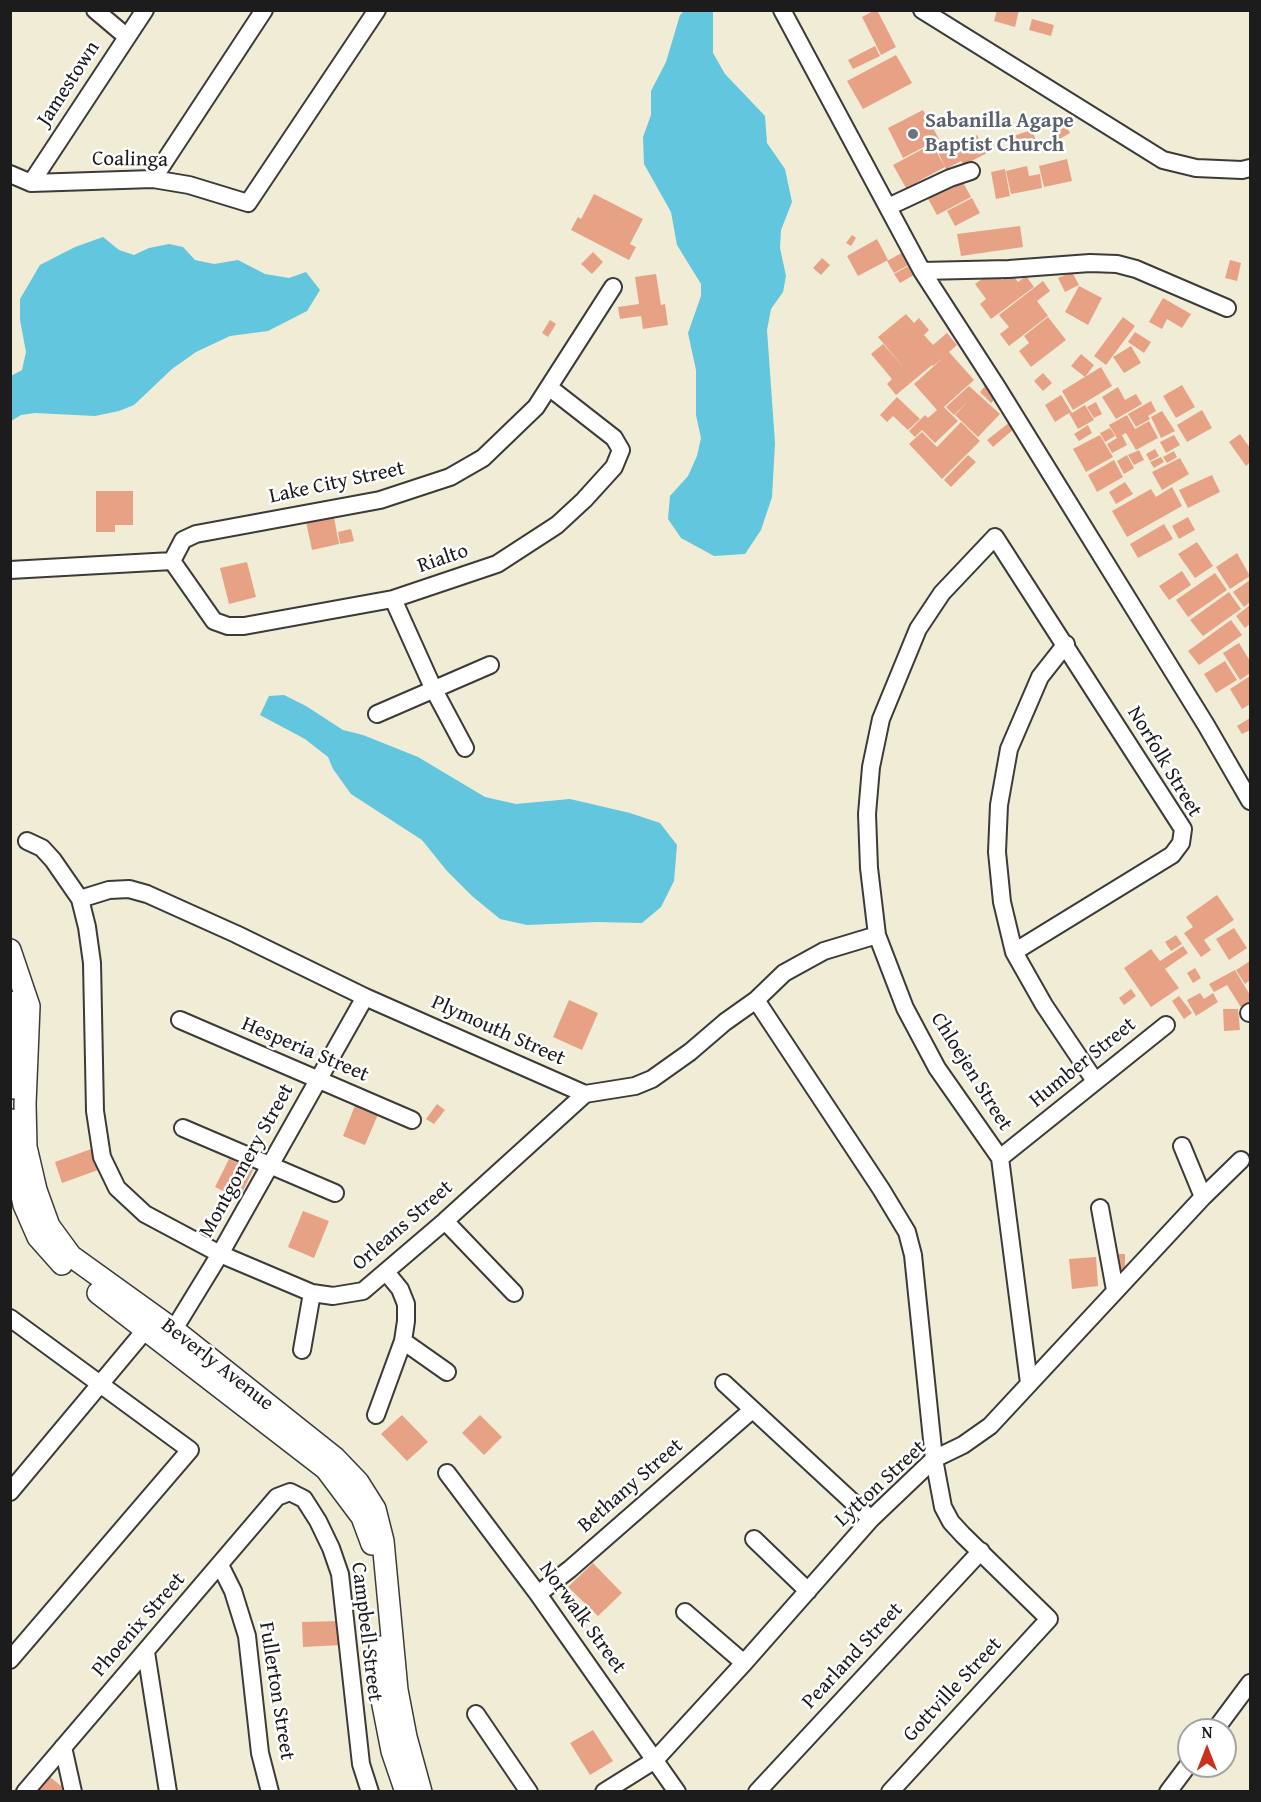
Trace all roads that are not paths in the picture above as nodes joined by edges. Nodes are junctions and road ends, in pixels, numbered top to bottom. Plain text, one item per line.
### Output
1 (95, 10) edge
2 (145, 10) edge
3 (264, 10) edge
4 (377, 10) edge
5 (782, 10) edge
6 (922, 10) edge
7 (127, 37) junction
8 (1251, 168) edge
9 (971, 171) dead end
10 (10, 174) edge
11 (153, 179) junction
12 (31, 183) junction
13 (888, 207) junction
14 (922, 271) junction
15 (613, 287) dead end
16 (1227, 308) dead end
17 (550, 388) junction
18 (996, 537) joint
19 (172, 561) junction
20 (10, 570) edge
21 (393, 599) junction
22 (1066, 644) junction
23 (490, 665) dead end
24 (434, 690) junction
25 (378, 714) dead end
26 (465, 748) dead end
27 (1251, 801) edge
28 (27, 841) dead end
29 (80, 899) junction
30 (877, 935) junction
31 (10, 950) edge
32 (1014, 952) junction
33 (365, 997) junction
34 (756, 1000) junction
35 (10, 1002) edge
36 (180, 1020) dead end
37 (1166, 1025) dead end
38 (318, 1080) junction
39 (1095, 1081) junction
40 (585, 1094) junction
41 (412, 1120) dead end
42 (183, 1128) dead end
43 (1182, 1146) dead end
44 (16, 1148) edge
45 (1000, 1158) junction
46 (1241, 1160) dead end
47 (270, 1167) junction
48 (335, 1193) dead end
49 (1203, 1197) junction
50 (1100, 1208) dead end
51 (445, 1221) junction
52 (220, 1254) junction
53 (386, 1272) junction
54 (1115, 1290) junction
55 (312, 1293) junction
56 (513, 1293) dead end
57 (12, 1323) edge
58 (151, 1323) junction
59 (170, 1337) junction
60 (403, 1341) junction
61 (302, 1350) dead end
62 (447, 1372) dead end
63 (724, 1383) dead end
64 (1029, 1383) junction
65 (102, 1385) junction
66 (752, 1410) junction
67 (376, 1415) dead end
68 (934, 1458) junction
69 (447, 1473) dead end
70 (10, 1492) edge
71 (290, 1492) joint
72 (871, 1519) junction
73 (754, 1539) dead end
74 (981, 1551) junction
75 (220, 1565) junction
76 (808, 1592) junction
77 (538, 1594) junction
78 (686, 1612) dead end
79 (146, 1652) junction
80 (10, 1660) edge
81 (744, 1663) junction
82 (1251, 1683) edge
83 (476, 1714) dead end
84 (1224, 1718) edge
85 (63, 1747) junction
86 (655, 1760) junction
87 (1178, 1778) edge
88 (26, 1791) edge
89 (73, 1791) edge
90 (168, 1791) edge
91 (270, 1791) edge
92 (370, 1791) edge
93 (406, 1791) edge
94 (421, 1791) edge
95 (529, 1791) edge
96 (604, 1791) edge
97 (677, 1791) edge
98 (757, 1791) edge
99 (890, 1791) edge
100 (1168, 1791) edge

1 - 7 street
2 - 7 street, Jamestown
3 - 11 street
4 - 11 street, Coalinga
5 - 13 street
6 - 8 street
7 - 12 street, Jamestown
9 - 13 street
10 - 12 street, Coalinga
11 - 12 street, Coalinga
13 - 14 street
14 - 16 street
14 - 27 street
15 - 17 street, Lake City Street
17 - 19 street, Lake City Street
17 - 21 street, Rialto
18 - 22 street, Norfolk Street
18 - 30 street, Chloejen Street
19 - 20 street
19 - 21 street, Rialto
21 - 24 street
22 - 32 street
22 - 32 street, Norfolk Street
23 - 24 street
24 - 25 street
24 - 26 street
28 - 29 street
29 - 33 street, Plymouth Street
29 - 52 street, Orleans Street
30 - 34 street
30 - 45 street, Chloejen Street
31 - 44 street, Beverly Avenue
32 - 39 street
33 - 38 street, Montgomery Street
33 - 40 street, Plymouth Street
34 - 40 street
34 - 68 street
35 - 44 street, Beverly Avenue
36 - 38 street, Hesperia Street
37 - 39 street, Humber Street
38 - 41 street, Hesperia Street
38 - 47 street, Montgomery Street
39 - 45 street, Humber Street
40 - 51 street, Orleans Street
42 - 47 street
43 - 49 street
44 - 58 street, Beverly Avenue
45 - 64 street, Chloejen Street
46 - 49 street, Lytton Street
47 - 48 street
47 - 52 street, Montgomery Street
49 - 54 street, Lytton Street
50 - 54 street
51 - 53 street, Orleans Street
51 - 56 street
52 - 55 street, Orleans Street
52 - 59 street, Montgomery Street
53 - 55 street, Orleans Street
53 - 60 street
54 - 64 street, Lytton Street
55 - 61 street
57 - 65 street
58 - 59 street, Beverly Avenue
58 - 65 street
59 - 93 street, Beverly Avenue
59 - 94 street, Beverly Avenue
60 - 62 street
60 - 67 street
63 - 66 street
64 - 68 street, Lytton Street
65 - 70 street
65 - 80 street
66 - 72 street
66 - 77 street, Bethany Street
68 - 72 street, Lytton Street
68 - 74 street
69 - 77 street, Norwalk Street
71 - 75 street, Phoenix Street
71 - 92 street, Campbell Street
72 - 76 street, Lytton Street
73 - 76 street
74 - 98 street, Pearland Street
74 - 99 street, Gottville Street
75 - 79 street, Phoenix Street
75 - 91 street, Fullerton Street
76 - 81 street, Lytton Street
77 - 86 street, Norwalk Street
78 - 81 street
79 - 85 street, Phoenix Street
79 - 90 street
81 - 86 street, Lytton Street
82 - 84 street
83 - 95 street
85 - 88 street, Phoenix Street
85 - 89 street
86 - 96 street, Lytton Street
86 - 97 street, Norwalk Street
87 - 100 street

